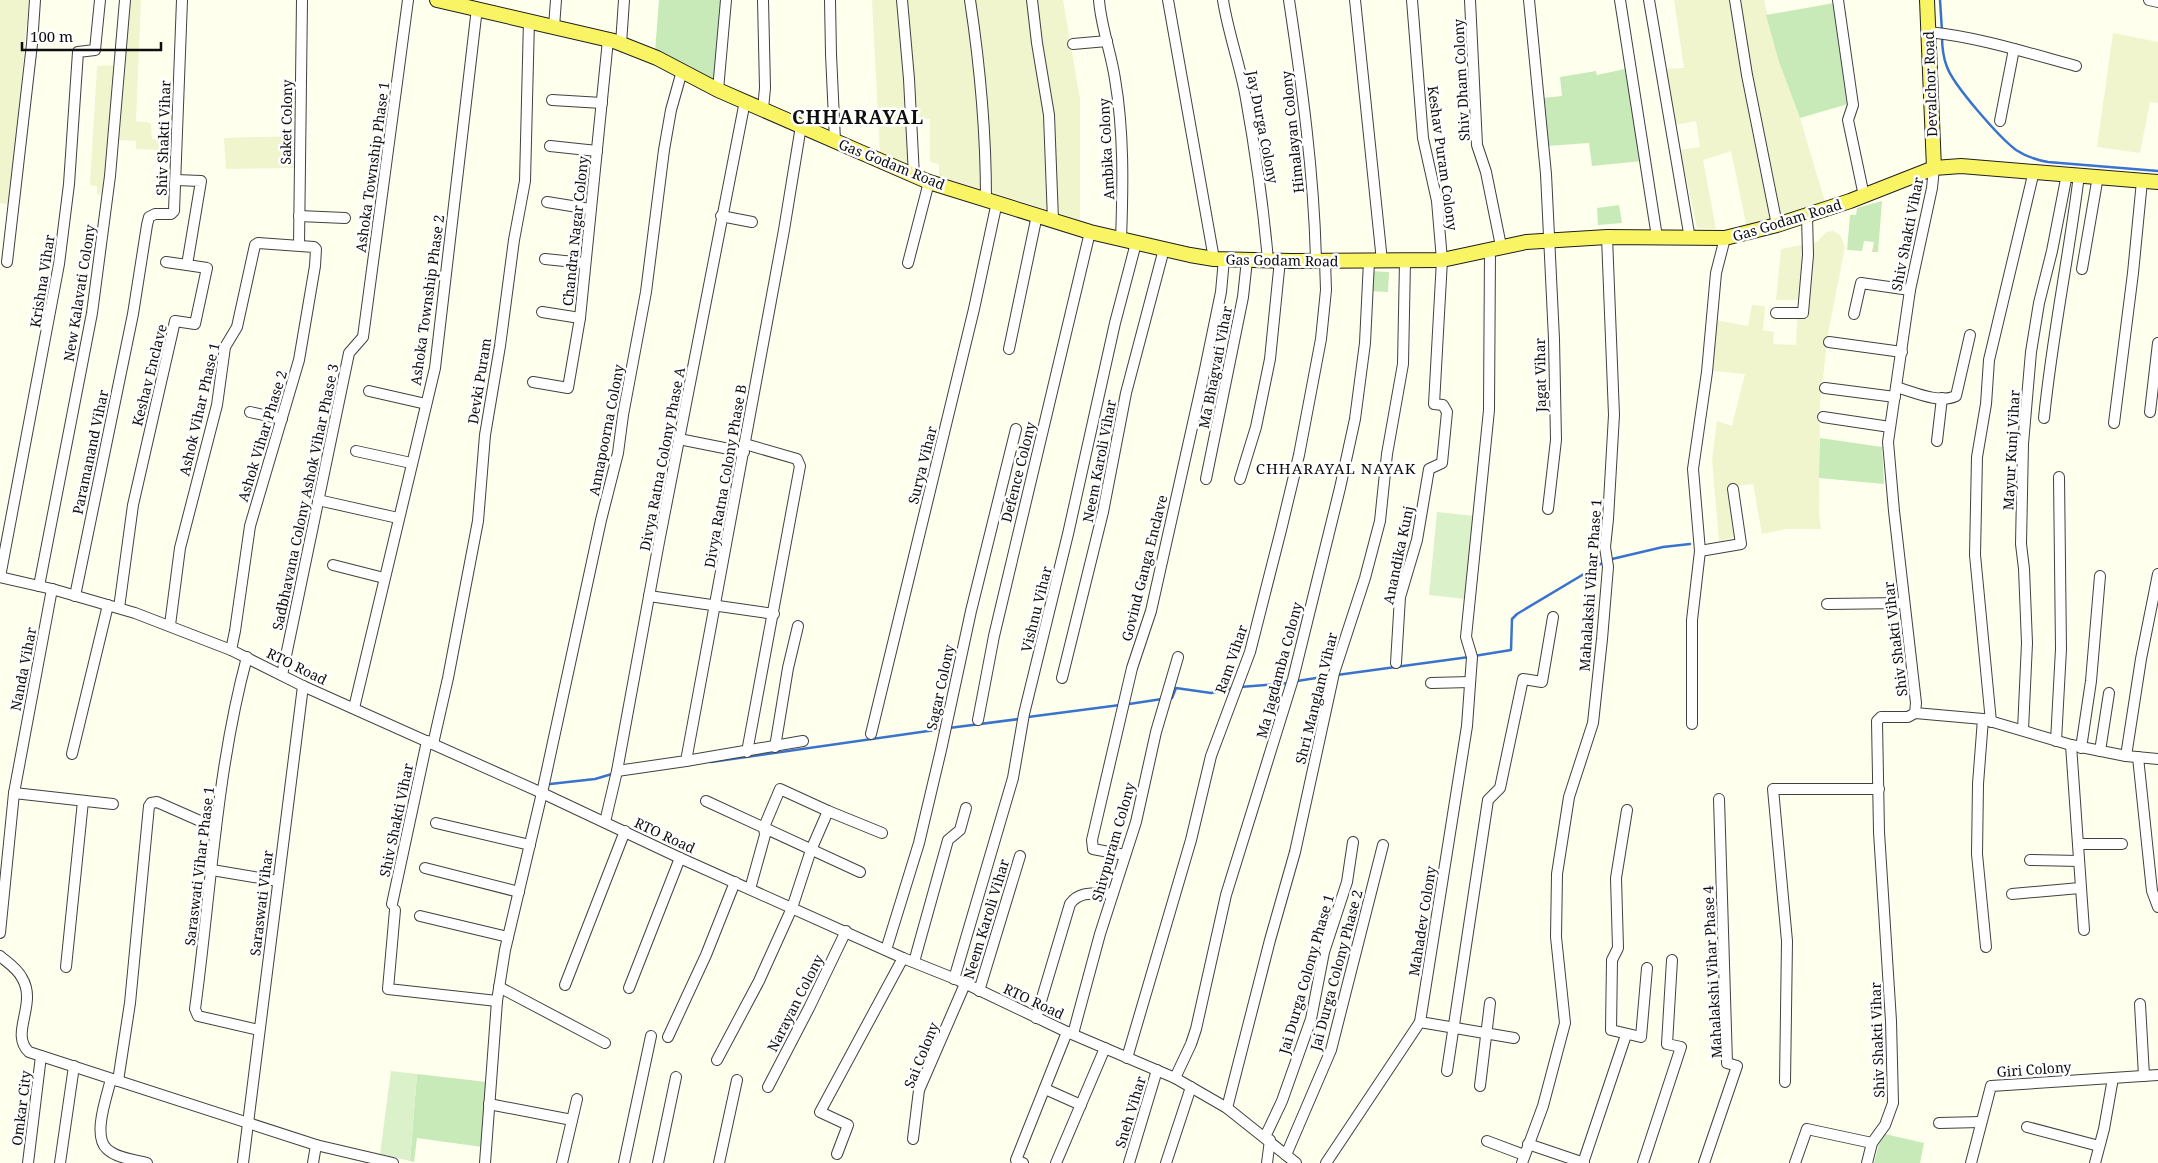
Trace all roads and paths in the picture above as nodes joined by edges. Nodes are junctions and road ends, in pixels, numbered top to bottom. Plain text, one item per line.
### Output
1 (35, 0) edge
2 (100, 0) edge
3 (125, 0) edge
4 (182, 0) edge
5 (302, 0) edge
6 (408, 0) edge
7 (437, 0) edge
8 (556, 0) edge
9 (624, 0) edge
10 (726, 0) edge
11 (763, 0) edge
12 (830, 0) edge
13 (902, 0) edge
14 (970, 0) edge
15 (1032, 0) edge
16 (1099, 0) edge
17 (1168, 0) edge
18 (1223, 0) edge
19 (1289, 0) edge
20 (1355, 0) edge
21 (1412, 0) edge
22 (1470, 0) edge
23 (1529, 0) edge
24 (1620, 0) edge
25 (1649, 0) edge
26 (1735, 0) edge
27 (1838, 0) edge
28 (1927, 0) edge
29 (2149, 0) edge
30 (2158, 2) edge
31 (484, 6) edge
32 (529, 20) junction
33 (554, 27) junction
34 (1937, 33) junction
35 (1107, 41) junction
36 (615, 42) junction
37 (1073, 44) dead end
38 (2014, 50) junction
39 (2076, 66) dead end
40 (682, 71) junction
41 (718, 90) junction
42 (552, 100) dead end
43 (745, 101) junction
44 (602, 103) junction
45 (763, 109) junction
46 (2000, 121) dead end
47 (801, 126) junction
48 (835, 141) junction
49 (550, 146) dead end
50 (597, 151) junction
51 (1934, 168) junction
52 (2034, 171) junction
53 (2073, 174) junction
54 (914, 176) junction
55 (2098, 176) junction
56 (176, 180) junction
57 (2142, 181) junction
58 (928, 182) junction
59 (2158, 182) edge
60 (1864, 196) junction
61 (991, 200) junction
62 (547, 202) dead end
63 (590, 209) junction
64 (1036, 215) junction
65 (1806, 215) junction
66 (299, 216) junction
67 (721, 216) junction
68 (345, 218) dead end
69 (1053, 220) junction
70 (752, 222) dead end
71 (1777, 225) junction
72 (1090, 232) junction
73 (1607, 237) junction
74 (1657, 237) junction
75 (1725, 238) junction
76 (1690, 239) junction
77 (1121, 240) junction
78 (1548, 241) junction
79 (1136, 244) junction
80 (299, 245) junction
81 (1496, 248) junction
82 (1164, 249) junction
83 (545, 259) dead end
84 (1219, 259) junction
85 (1247, 260) junction
86 (1274, 260) junction
87 (1442, 260) junction
88 (1321, 261) junction
89 (1375, 261) junction
90 (1405, 261) junction
91 (7, 262) dead end
92 (166, 262) dead end
93 (584, 263) junction
94 (908, 263) dead end
95 (187, 265) junction
96 (2082, 269) dead end
97 (1910, 290) junction
98 (542, 312) dead end
99 (1776, 313) dead end
100 (133, 314) joint
101 (1854, 314) dead end
102 (580, 318) junction
103 (1970, 335) dead end
104 (1829, 342) dead end
105 (2158, 343) edge
106 (1008, 349) dead end
107 (1902, 352) junction
108 (349, 353) joint
109 (533, 382) dead end
110 (1825, 388) dead end
111 (369, 391) dead end
112 (1896, 392) junction
113 (1942, 398) junction
114 (426, 404) junction
115 (250, 412) dead end
116 (2150, 412) dead end
117 (1823, 417) dead end
118 (2044, 418) dead end
119 (282, 419) junction
120 (2114, 422) dead end
121 (1890, 427) junction
122 (1016, 429) dead end
123 (679, 439) junction
124 (1937, 441) dead end
125 (745, 448) junction
126 (356, 451) dead end
127 (411, 463) junction
128 (2059, 477) dead end
129 (1206, 479) dead end
130 (1240, 479) dead end
131 (1733, 489) dead end
132 (318, 500) junction
133 (1548, 509) dead end
134 (398, 518) junction
135 (1700, 551) junction
136 (333, 566) dead end
137 (2158, 574) edge
138 (2100, 576) dead end
139 (0, 577) edge
140 (384, 578) junction
141 (39, 586) junction
142 (52, 589) junction
143 (75, 596) junction
144 (649, 596) junction
145 (1904, 603) junction
146 (1827, 604) dead end
147 (108, 605) junction
148 (716, 606) junction
149 (119, 608) junction
150 (774, 614) junction
151 (1552, 617) dead end
152 (170, 625) junction
153 (798, 626) dead end
154 (231, 650) junction
155 (247, 657) junction
156 (1178, 657) dead end
157 (1472, 657) joint
158 (1396, 663) dead end
159 (282, 675) junction
160 (1062, 678) dead end
161 (1470, 682) junction
162 (1430, 683) dead end
163 (304, 686) junction
164 (2110, 692) dead end
165 (354, 708) junction
166 (1915, 713) junction
167 (978, 720) dead end
168 (1987, 720) junction
169 (1692, 724) dead end
170 (2023, 730) junction
171 (871, 734) dead end
172 (803, 741) dead end
173 (2056, 741) junction
174 (430, 743) junction
175 (2076, 746) junction
176 (775, 747) junction
177 (747, 752) junction
178 (2100, 752) junction
179 (72, 754) dead end
180 (2126, 756) junction
181 (2138, 757) junction
182 (2158, 759) edge
183 (686, 761) junction
184 (617, 771) junction
185 (1879, 788) junction
186 (14, 793) junction
187 (542, 793) junction
188 (1718, 799) dead end
189 (82, 801) junction
190 (706, 802) dead end
191 (113, 804) dead end
192 (966, 808) dead end
193 (1627, 810) dead end
194 (828, 811) junction
195 (605, 822) junction
196 (436, 824) dead end
197 (764, 827) junction
198 (216, 828) junction
199 (625, 832) junction
200 (882, 833) dead end
201 (1353, 842) dead end
202 (2078, 844) junction
203 (2122, 844) dead end
204 (1383, 845) dead end
205 (530, 846) junction
206 (811, 850) junction
207 (1020, 856) dead end
208 (1125, 856) junction
209 (680, 858) junction
210 (2030, 860) dead end
211 (2079, 861) junction
212 (425, 868) dead end
213 (212, 870) junction
214 (860, 872) dead end
215 (278, 881) junction
216 (735, 882) junction
217 (2080, 888) junction
218 (750, 889) junction
219 (519, 892) junction
220 (1113, 893) junction
221 (2012, 894) dead end
222 (2158, 907) edge
223 (792, 908) junction
224 (420, 916) dead end
225 (2084, 930) dead end
226 (846, 931) junction
227 (0, 933) edge
228 (508, 937) junction
229 (1986, 947) dead end
230 (886, 950) junction
231 (0, 956) edge
232 (903, 958) junction
233 (1672, 960) dead end
234 (914, 962) junction
235 (66, 966) dead end
236 (1647, 968) dead end
237 (954, 979) junction
238 (965, 984) junction
239 (565, 986) dead end
240 (499, 987) junction
241 (629, 988) dead end
242 (979, 991) junction
243 (497, 1001) junction
244 (1490, 1003) dead end
245 (2140, 1004) dead end
246 (1036, 1018) junction
247 (1420, 1022) junction
248 (1454, 1027) junction
249 (259, 1030) junction
250 (1070, 1033) junction
251 (1486, 1034) junction
252 (1626, 1034) junction
253 (651, 1036) dead end
254 (668, 1038) dead end
255 (1514, 1038) dead end
256 (605, 1042) dead end
257 (1105, 1048) junction
258 (41, 1056) junction
259 (1127, 1058) junction
260 (717, 1060) dead end
261 (74, 1066) junction
262 (1157, 1070) junction
263 (1447, 1071) dead end
264 (2158, 1075) edge
265 (2144, 1076) junction
266 (676, 1077) dead end
267 (1175, 1078) junction
268 (2113, 1078) junction
269 (114, 1080) junction
270 (737, 1080) dead end
271 (1785, 1082) dead end
272 (1480, 1086) dead end
273 (768, 1087) dead end
274 (1191, 1087) junction
275 (1045, 1089) junction
276 (577, 1099) dead end
277 (489, 1104) junction
278 (1081, 1105) junction
279 (1227, 1108) junction
280 (572, 1120) junction
281 (1982, 1122) junction
282 (248, 1123) junction
283 (1939, 1123) dead end
284 (2026, 1127) dead end
285 (913, 1139) dead end
286 (1267, 1139) junction
287 (1487, 1141) dead end
288 (1872, 1143) junction
289 (1528, 1144) junction
290 (316, 1145) junction
291 (2099, 1146) junction
292 (837, 1154) dead end
293 (1286, 1155) junction
294 (1523, 1159) edge
295 (125, 1160) edge
296 (1020, 1161) edge
297 (28, 1163) edge
298 (60, 1163) edge
299 (147, 1163) edge
300 (243, 1163) edge
301 (313, 1163) edge
302 (393, 1163) edge
303 (485, 1163) edge
304 (562, 1163) edge
305 (624, 1163) edge
306 (658, 1163) edge
307 (719, 1163) edge
308 (1056, 1163) edge
309 (1129, 1163) edge
310 (1166, 1163) edge
311 (1267, 1163) edge
312 (1296, 1163) edge
313 (1326, 1163) edge
314 (1584, 1163) edge
315 (1643, 1163) edge
316 (1704, 1163) edge
317 (1796, 1163) edge
318 (1867, 1163) edge
319 (1971, 1163) edge
320 (2095, 1163) edge

1 - 91 street
2 - 139 street, Krishna Vihar
3 - 141 street, New Kalavati Colony
4 - 56 street, Shiv Shakti Vihar
5 - 66 street, Saket Colony
6 - 108 street, Ashoka Township Phase 1
7 - 31 main road, Gas Godam Road
8 - 33 street
9 - 36 street, Chandra Nagar Colony
10 - 41 street
11 - 45 street
12 - 48 street
13 - 54 street
14 - 61 street, Surya Vihar
15 - 69 street
16 - 35 street, Ambika Colony
17 - 84 street
18 - 86 street, Jay Durga Colony
19 - 88 street, Himalayan Colony
20 - 89 street, Ma Jagdamba Colony
21 - 87 street, Keshav Puram Colony
22 - 81 street, Shiv Dham Colony
23 - 78 street, Jagat Vihar
24 - 74 street
25 - 76 street
26 - 71 street
27 - 60 street
28 - 34 main road, Devalchor Road
29 - 30 street
31 - 32 main road, Gas Godam Road
31 - 114 street, Ashoka Township Phase 2
32 - 33 main road, Gas Godam Road
32 - 174 street, Devki Puram
33 - 36 main road, Gas Godam Road
34 - 38 street
34 - 51 main road, Devalchor Road
35 - 37 street
35 - 77 street, Ambika Colony
36 - 40 main road, Gas Godam Road
36 - 44 street, Chandra Nagar Colony
38 - 39 street
38 - 46 street
40 - 41 main road, Gas Godam Road
40 - 187 street, Annapoorna Colony
41 - 43 main road, Gas Godam Road
42 - 44 street
43 - 45 main road, Gas Godam Road
43 - 67 street, Divya Ratna Colony Phase A
44 - 50 street, Chandra Nagar Colony
45 - 47 main road, Gas Godam Road
47 - 48 main road, Gas Godam Road
47 - 125 street, Divya Ratna Colony Phase B
48 - 54 main road, Gas Godam Road
49 - 50 street
50 - 63 street, Chandra Nagar Colony
51 - 52 main road, Gas Godam Road
51 - 60 main road, Gas Godam Road
51 - 97 street, Shiv Shakti Vihar
52 - 53 main road, Gas Godam Road
52 - 168 street
53 - 55 main road, Gas Godam Road
53 - 118 street
53 - 170 street, Mayur Kunj Vihar
54 - 58 main road, Gas Godam Road
55 - 57 main road, Gas Godam Road
55 - 96 street
56 - 95 street
56 - 100 street, Shiv Shakti Vihar
57 - 59 main road, Gas Godam Road
57 - 120 street
58 - 61 main road, Gas Godam Road
58 - 94 street
60 - 65 main road, Gas Godam Road
61 - 64 main road, Gas Godam Road
61 - 171 street, Surya Vihar
62 - 63 street
63 - 93 street, Chandra Nagar Colony
64 - 69 main road, Gas Godam Road
64 - 106 street
65 - 71 main road, Gas Godam Road
65 - 99 street
66 - 68 street
66 - 80 street, Saket Colony
67 - 70 street
67 - 123 street, Divya Ratna Colony Phase A
69 - 72 main road, Gas Godam Road
71 - 75 main road, Gas Godam Road
72 - 77 main road, Gas Godam Road
72 - 167 street, Defence Colony
73 - 74 main road, Gas Godam Road
73 - 78 main road, Gas Godam Road
73 - 289 street, Mahalakshi Vihar Phase 1
74 - 76 main road, Gas Godam Road
75 - 76 main road, Gas Godam Road
75 - 135 street
77 - 79 main road, Gas Godam Road
78 - 81 main road, Gas Godam Road
78 - 133 street, Jagat Vihar
79 - 82 main road, Gas Godam Road
79 - 237 street, Vishnu Vihar
80 - 119 street, Ashok Vihar Phase 2
80 - 152 street, Ashok Vihar Phase 1
81 - 87 main road, Gas Godam Road
81 - 157 street, Shiv Dham Colony
82 - 84 main road, Gas Godam Road
82 - 160 street, Neem Karoli Vihar
83 - 93 street
84 - 85 main road, Gas Godam Road
84 - 208 street, Govind Ganga Enclave
85 - 86 main road, Gas Godam Road
85 - 129 street, Ma Bhagvati Vihar
86 - 88 main road, Gas Godam Road
86 - 130 street, Jay Durga Colony
87 - 90 main road, Gas Godam Road
87 - 158 street, Anandika Kunj
88 - 89 main road, Gas Godam Road
88 - 259 street, Ram Vihar
89 - 90 main road, Gas Godam Road
89 - 267 street, Ma Jagdamba Colony
90 - 279 street, Shri Manglam Vihar
92 - 95 street
93 - 102 street, Chandra Nagar Colony
95 - 149 street, Keshav Enclave
97 - 101 street
97 - 107 street, Shiv Shakti Vihar
98 - 102 street
100 - 143 street, Paramanand Vihar
102 - 109 street, Chandra Nagar Colony
103 - 113 street
104 - 107 street
105 - 116 street
107 - 112 street, Shiv Shakti Vihar
108 - 132 street, Sadbhavana Colony Ashok Vihar Phase 3
110 - 112 street
111 - 114 street
112 - 113 street
112 - 121 street, Shiv Shakti Vihar
113 - 124 street
114 - 127 street, Ashoka Township Phase 2
115 - 119 street
117 - 121 street
119 - 154 street, Ashok Vihar Phase 2
121 - 145 street, Shiv Shakti Vihar
122 - 230 street, Sagar Colony
123 - 125 street
123 - 144 street, Divya Ratna Colony Phase A
125 - 148 street, Divya Ratna Colony Phase B
125 - 150 street
126 - 127 street
127 - 134 street, Ashoka Township Phase 2
128 - 173 street
131 - 135 street
132 - 134 street
132 - 159 street, Sadbhavana Colony Ashok Vihar Phase 3
134 - 140 street, Ashoka Township Phase 2
135 - 169 street
136 - 140 street
137 - 180 street
138 - 175 street
139 - 141 street, RTO Road
140 - 165 street, Ashoka Township Phase 2
141 - 142 street, RTO Road
142 - 143 street, RTO Road
142 - 186 street, Nanda Vihar
143 - 147 street, RTO Road
144 - 148 street
144 - 184 street, Divya Ratna Colony Phase A
145 - 146 street
145 - 166 street, Shiv Shakti Vihar
147 - 149 street, RTO Road
147 - 179 street
148 - 150 street
148 - 183 street, Divya Ratna Colony Phase B
149 - 152 street, RTO Road
150 - 177 street
151 - 248 street
152 - 154 street, RTO Road
153 - 176 street
154 - 155 street, RTO Road
155 - 159 street, RTO Road
155 - 198 street, Saraswati Vihar Phase 1
156 - 208 street, Shivpuram Colony
157 - 161 street, Mahadev Colony
159 - 163 street, RTO Road
161 - 162 street
161 - 247 street, Mahadev Colony
163 - 165 street, RTO Road
163 - 215 street, Saraswati Vihar
164 - 178 street
165 - 174 street, RTO Road
166 - 168 street
166 - 185 street, Shiv Shakti Vihar
168 - 170 street
168 - 229 street
170 - 173 street
172 - 176 street
173 - 175 street
174 - 187 street, RTO Road
174 - 243 street, Shiv Shakti Vihar
175 - 178 street
175 - 202 street
176 - 177 street
177 - 183 street
178 - 180 street
180 - 181 street
181 - 182 street
181 - 222 street
183 - 184 street
184 - 195 street, Divya Ratna Colony Phase A
185 - 271 street
185 - 288 street, Shiv Shakti Vihar
186 - 189 street
186 - 227 street, Nanda Vihar
187 - 195 street, RTO Road
187 - 205 street, Annapoorna Colony
188 - 316 street, Mahalakshi Vihar Phase 4
189 - 191 street
189 - 235 street
190 - 197 street
192 - 234 street
193 - 252 street
194 - 197 street
194 - 200 street
194 - 206 street
195 - 199 street, RTO Road
196 - 205 street
197 - 206 street
197 - 218 street
198 - 213 street, Saraswati Vihar Phase 1
198 - 269 street
199 - 209 street, RTO Road
199 - 239 street
201 - 286 street, Jai Durga Colony Phase 1
202 - 203 street
202 - 211 street
204 - 293 street, Jai Durga Colony Phase 2
205 - 219 street, Annapoorna Colony
206 - 214 street
206 - 223 street
207 - 242 street, Neem Karoli Vihar
208 - 220 street, Shivpuram Colony
209 - 216 street, RTO Road
209 - 241 street
210 - 211 street
211 - 217 street
212 - 219 street
213 - 215 street
213 - 249 street, Saraswati Vihar Phase 1
215 - 249 street, Saraswati Vihar
216 - 218 street, RTO Road
216 - 254 street
217 - 221 street
217 - 225 street
218 - 223 street, RTO Road
219 - 228 street, Annapoorna Colony
220 - 246 street
220 - 250 street, Shivpuram Colony
223 - 226 street, RTO Road
223 - 260 street
224 - 228 street
226 - 230 street, RTO Road
226 - 273 street, Narayan Colony
228 - 240 street, Annapoorna Colony
230 - 232 street, RTO Road
231 - 258 street
232 - 234 street, RTO Road
232 - 292 street
233 - 315 street
234 - 237 street, RTO Road
236 - 252 street
237 - 238 street, RTO Road
238 - 242 street, RTO Road
238 - 285 street, Sai Colony
240 - 243 street, Annapoorna Colony
240 - 256 street
242 - 246 street, RTO Road
243 - 277 street, Annapoorna Colony
244 - 251 street
245 - 265 street
246 - 250 street, RTO Road
247 - 248 street
247 - 313 street, Mahadev Colony
248 - 251 street
248 - 263 street
249 - 282 street, Saraswati Vihar
250 - 257 street, RTO Road
250 - 275 street, Shivpuram Colony
251 - 255 street
251 - 272 street
252 - 314 street
253 - 305 street
257 - 259 street, RTO Road
257 - 278 street
258 - 261 street
258 - 297 street, Omkar City
259 - 262 street, RTO Road
261 - 269 street
261 - 298 street
262 - 267 street, RTO Road
262 - 309 street, Sneh Vihar
264 - 265 street, Giri Colony
265 - 268 street, Giri Colony
266 - 306 street
267 - 274 street, RTO Road
268 - 281 street, Giri Colony
268 - 291 street
269 - 282 street
269 - 295 street
270 - 307 street
274 - 279 street, RTO Road
274 - 310 street
275 - 278 street
275 - 296 street, Shivpuram Colony
276 - 280 street
277 - 280 street
277 - 303 street, Annapoorna Colony
278 - 308 street
279 - 286 street, RTO Road
280 - 304 street
281 - 283 street
281 - 319 street, Giri Colony
282 - 290 street
282 - 300 street, Saraswati Vihar
284 - 291 street
286 - 293 street, RTO Road
286 - 311 street, Jai Durga Colony Phase 1
287 - 294 street
288 - 317 street
288 - 318 street, Shiv Shakti Vihar
289 - 294 street, Mahalakshi Vihar Phase 1
289 - 314 street
290 - 301 street
290 - 302 street
291 - 320 street
293 - 312 street, RTO Road
295 - 299 street

